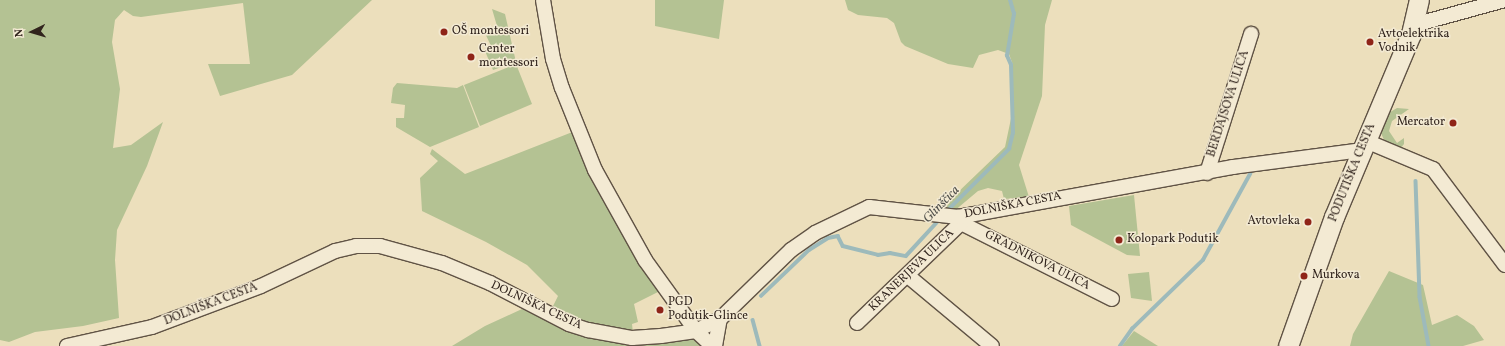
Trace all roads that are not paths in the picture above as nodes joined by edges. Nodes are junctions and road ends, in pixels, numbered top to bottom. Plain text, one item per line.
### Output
1 (543, 0) edge
2 (1419, 0) edge
3 (1505, 0) edge
4 (1414, 25) junction
5 (1251, 34) dead end
6 (1364, 146) junction
7 (1207, 173) junction
8 (956, 219) junction
9 (1505, 265) edge
10 (908, 276) junction
11 (1112, 299) dead end
12 (720, 319) junction
13 (858, 323) dead end
14 (696, 331) junction
15 (67, 346) edge
16 (712, 346) edge
17 (715, 346) edge
18 (992, 346) edge
19 (1288, 346) edge

1 - 14 street
2 - 4 street, PODUTIŠKA CESTA
3 - 4 street
4 - 6 street, PODUTIŠKA CESTA
5 - 7 street, BERDAJSOVA ULICA
6 - 7 street, DOLNIŠKA CESTA
6 - 9 street
6 - 19 street, PODUTIŠKA CESTA
7 - 8 street, DOLNIŠKA CESTA
8 - 10 street, KRANERJEVA ULICA
8 - 11 street, GRADNIKOVA ULICA
8 - 12 street, DOLNIŠKA CESTA
10 - 13 street, KRANERJEVA ULICA
10 - 18 street
12 - 14 street, DOLNIŠKA CESTA
12 - 17 street
14 - 15 street, DOLNIŠKA CESTA
14 - 16 street

